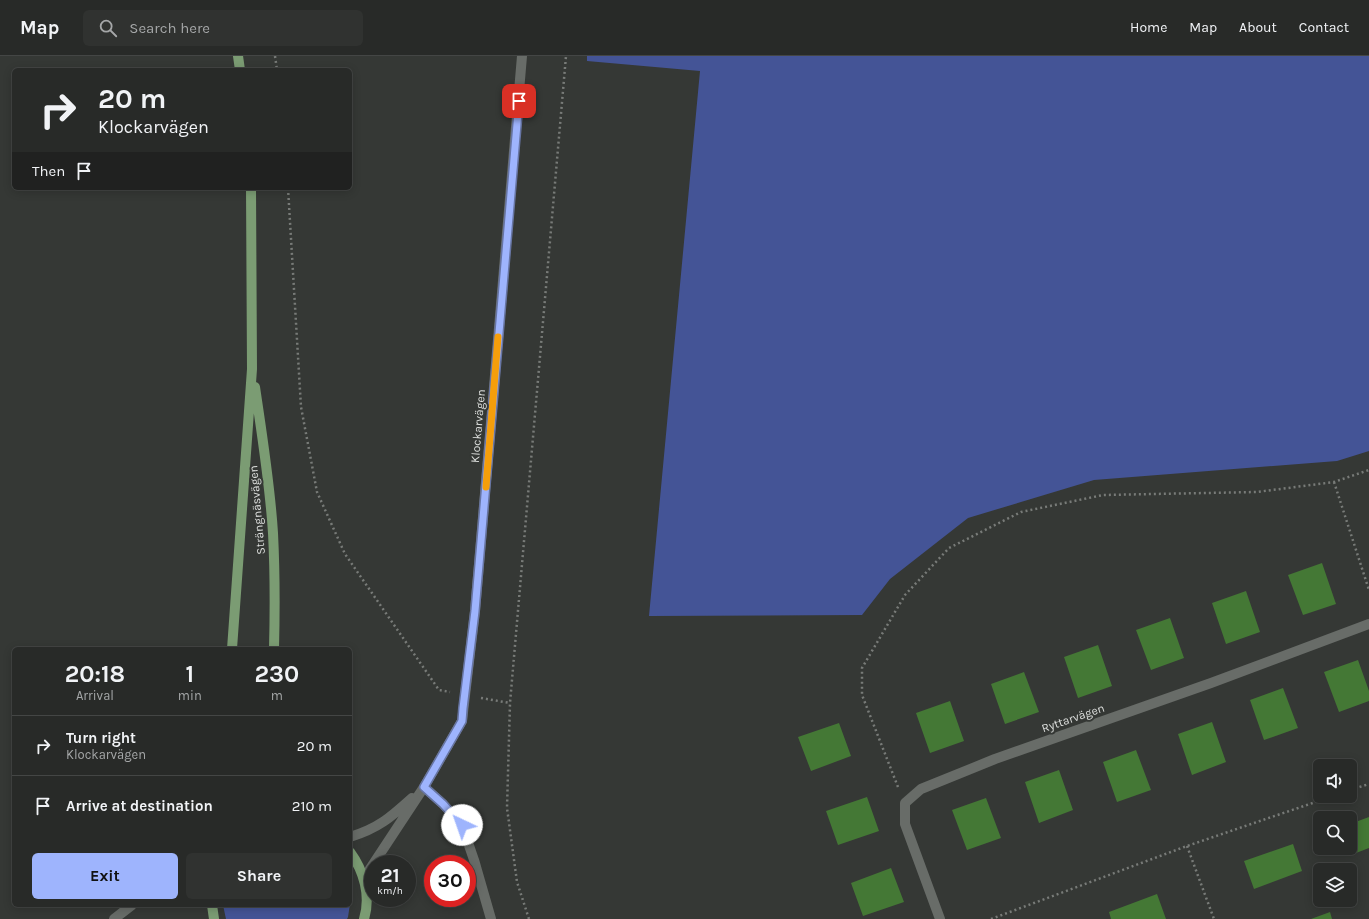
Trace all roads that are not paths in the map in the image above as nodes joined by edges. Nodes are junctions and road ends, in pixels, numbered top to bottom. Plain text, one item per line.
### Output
1 (238, 56) edge
2 (522, 56) edge
3 (240, 68) edge
4 (251, 190) edge
5 (252, 369) junction
6 (1369, 624) edge
7 (232, 647) edge
8 (274, 647) edge
9 (424, 787) junction
10 (352, 835) edge
11 (352, 855) edge
12 (379, 855) edge
13 (364, 878) edge
14 (129, 907) edge
15 (366, 907) edge
16 (114, 919) edge
17 (364, 919) edge
18 (491, 919) edge
19 (940, 919) edge

1 - 3 main road
2 - 9 street, Klockarvägen
4 - 5 main road, Strängnäsvägen
5 - 7 main road, Strängnäsvägen
5 - 8 main road, Strängnäsvägen
6 - 19 street, Ryttarvägen
9 - 10 street, Klockarvägen
9 - 12 street, Klockarvägen
9 - 18 street
11 - 13 main road
14 - 16 street
15 - 17 main road

